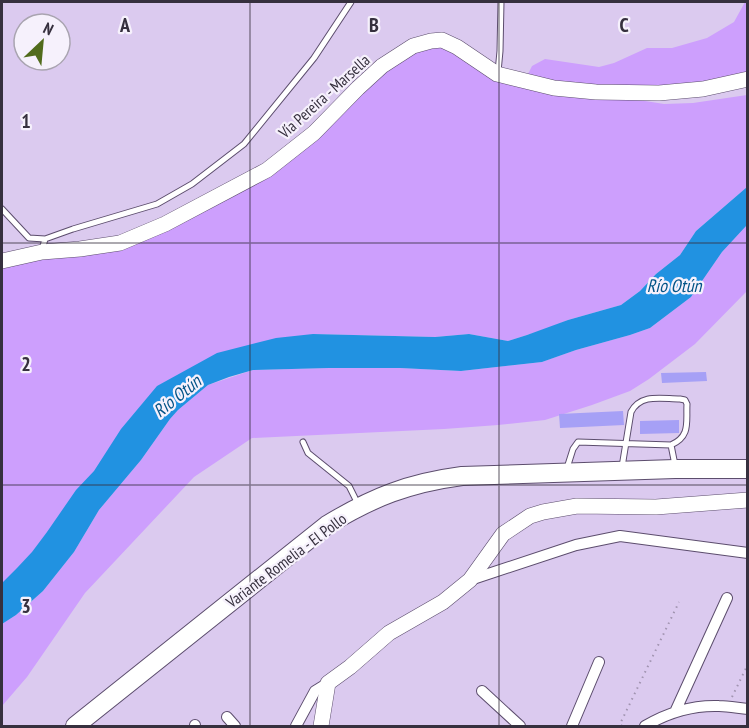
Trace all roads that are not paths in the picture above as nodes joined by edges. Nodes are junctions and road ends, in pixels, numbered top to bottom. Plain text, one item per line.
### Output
1 (351, 2) edge
2 (501, 2) edge
3 (497, 74) junction
4 (747, 79) edge
5 (2, 209) edge
6 (44, 245) junction
7 (2, 261) edge
8 (303, 441) dead end
9 (626, 444) junction
10 (671, 445) junction
11 (675, 469) junction
12 (747, 469) edge
13 (621, 471) junction
14 (565, 473) junction
15 (747, 500) edge
16 (359, 506) junction
17 (747, 553) edge
18 (470, 580) junction
19 (727, 598) dead end
20 (599, 662) dead end
21 (328, 683) junction
22 (482, 691) dead end
23 (747, 709) edge
24 (675, 712) junction
25 (227, 717) dead end
26 (75, 726) edge
27 (235, 726) edge
28 (296, 726) edge
29 (321, 726) edge
30 (520, 726) edge
31 (572, 726) edge
32 (645, 726) edge

1 - 6 lane
2 - 3 lane
3 - 4 main road, Vía Pereira - Marsella
3 - 6 main road, Vía Pereira - Marsella
5 - 6 lane
6 - 7 main road, Vía Pereira - Marsella
8 - 16 lane
9 - 10 lane
9 - 10 lane
9 - 13 lane
9 - 14 lane
10 - 11 lane
11 - 12 highway, Variante Romelia - El Pollo
11 - 13 highway, Variante Romelia - El Pollo
13 - 14 highway, Variante Romelia - El Pollo
14 - 16 highway, Variante Romelia - El Pollo
15 - 18 main road
16 - 26 highway, Variante Romelia - El Pollo
17 - 18 street
18 - 21 main road
19 - 24 street
20 - 31 street
21 - 28 street
21 - 29 main road
22 - 30 street
23 - 24 street
24 - 32 street
25 - 27 street

